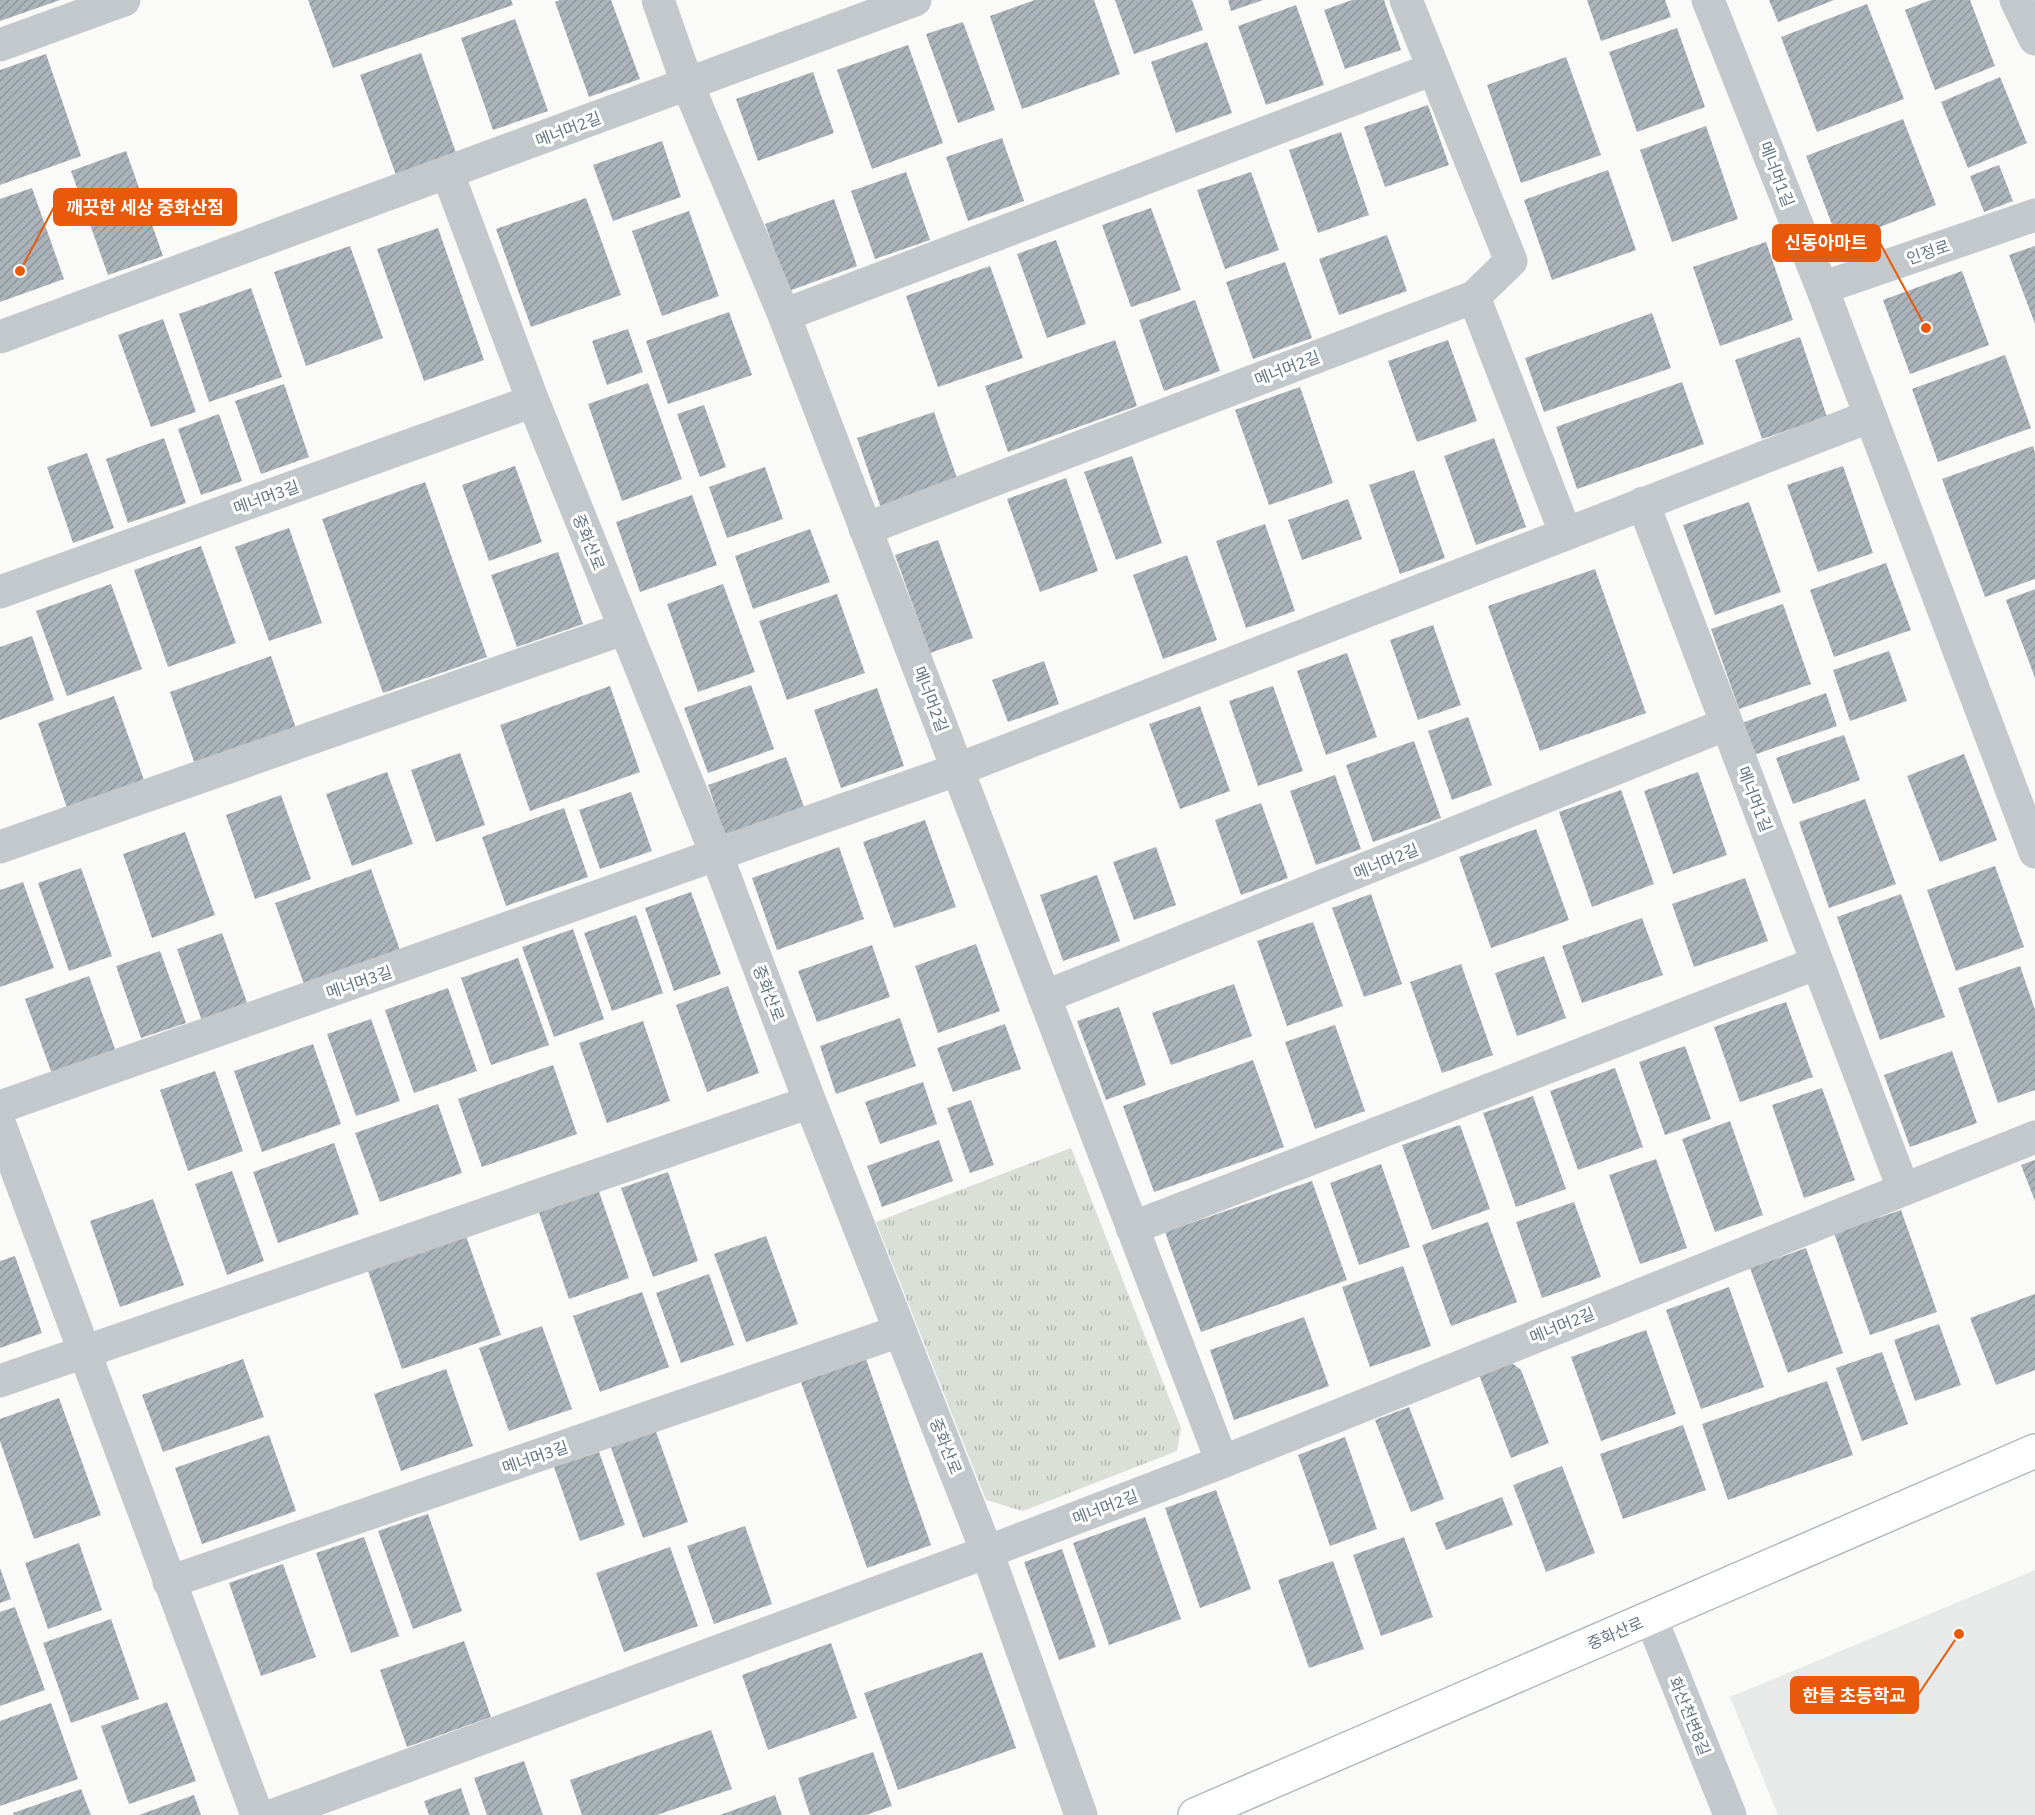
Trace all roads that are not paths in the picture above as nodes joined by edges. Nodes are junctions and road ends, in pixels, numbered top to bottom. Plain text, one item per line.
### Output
1 (123, 0) edge
2 (658, 0) edge
3 (915, 0) edge
4 (1406, 0) edge
5 (1708, 0) edge
6 (2016, 0) edge
7 (2035, 39) edge
8 (0, 45) edge
9 (1433, 69) junction
10 (687, 83) junction
11 (448, 174) junction
12 (2035, 215) edge
13 (1822, 288) junction
14 (1474, 297) junction
15 (783, 315) junction
16 (0, 337) edge
17 (532, 401) junction
18 (1868, 417) junction
19 (1643, 503) junction
20 (865, 529) junction
21 (1565, 532) junction
22 (0, 592) edge
23 (623, 629) junction
24 (1727, 724) junction
25 (958, 769) junction
26 (0, 847) edge
27 (2035, 852) edge
28 (717, 856) junction
29 (1817, 963) junction
30 (1044, 997) junction
31 (810, 1102) junction
32 (0, 1107) edge
33 (0, 1125) edge
34 (2035, 1137) edge
35 (1903, 1188) junction
36 (1132, 1228) junction
37 (900, 1331) junction
38 (85, 1352) junction
39 (0, 1381) edge
40 (2035, 1450) edge
41 (1222, 1462) junction
42 (987, 1552) junction
43 (169, 1582) junction
44 (1651, 1618) junction
45 (257, 1815) edge
46 (274, 1815) edge
47 (1081, 1815) edge
48 (1195, 1815) edge
49 (1730, 1815) edge

1 - 8 street
2 - 10 street, 메너머2길
3 - 10 street, 메너머2길
4 - 9 street
5 - 13 street, 메너머1길
6 - 7 street
9 - 14 street
9 - 15 street
10 - 11 street, 메너머2길
10 - 15 street, 메너머2길
11 - 16 street
11 - 17 street, 중화산로
12 - 13 street, 인정로
13 - 18 street, 메너머1길
14 - 20 street, 메너머2길
14 - 21 street
15 - 20 street, 메너머2길
17 - 22 street, 메너머3길
17 - 23 street, 중화산로
18 - 19 street
18 - 27 street, 메너머1길
19 - 21 street
19 - 24 street, 메너머1길
20 - 25 street, 메너머2길
21 - 25 street
23 - 26 street
23 - 28 street, 중화산로
24 - 29 street, 메너머1길
24 - 30 street, 메너머2길
25 - 28 street
25 - 30 street, 메너머2길
28 - 31 street, 중화산로
28 - 32 street, 메너머3길
29 - 35 street, 메너머1길
29 - 36 street
30 - 36 street, 메너머2길
31 - 37 street, 중화산로
31 - 38 street
33 - 38 street
34 - 35 street
35 - 41 street, 메너머2길
36 - 41 street, 메너머2길
37 - 42 street, 중화산로
37 - 43 street, 메너머3길
38 - 39 street
38 - 43 street
40 - 44 street, 중화산로
41 - 42 street, 메너머2길
42 - 46 street
42 - 47 street, 중화산로
43 - 45 street
44 - 48 street, 중화산로
44 - 49 street, 화산천변8길

